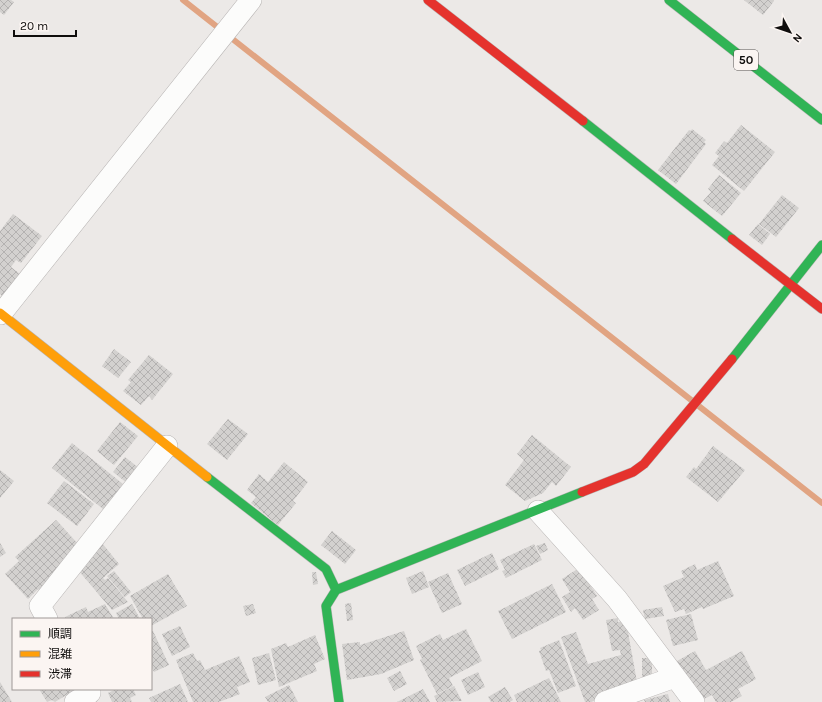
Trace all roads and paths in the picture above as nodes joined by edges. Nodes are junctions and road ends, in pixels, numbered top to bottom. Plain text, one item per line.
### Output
1 (250, 0) edge
2 (428, 0) edge
3 (669, 0) edge
4 (822, 120) edge
5 (822, 245) edge
6 (791, 285) junction
7 (822, 309) edge
8 (0, 314) edge
9 (167, 446) junction
10 (538, 511) junction
11 (336, 590) junction
12 (47, 618) edge
13 (675, 678) junction
14 (88, 690) edge
15 (74, 702) edge
16 (339, 702) edge
17 (605, 702) edge
18 (694, 702) edge

1 - 8 street
2 - 6 street
3 - 4 street, 50
5 - 6 street
6 - 7 street
6 - 10 street
8 - 9 street
9 - 11 street
9 - 12 street
10 - 11 street
10 - 13 street
11 - 16 street
13 - 17 street
13 - 18 street
14 - 15 street

